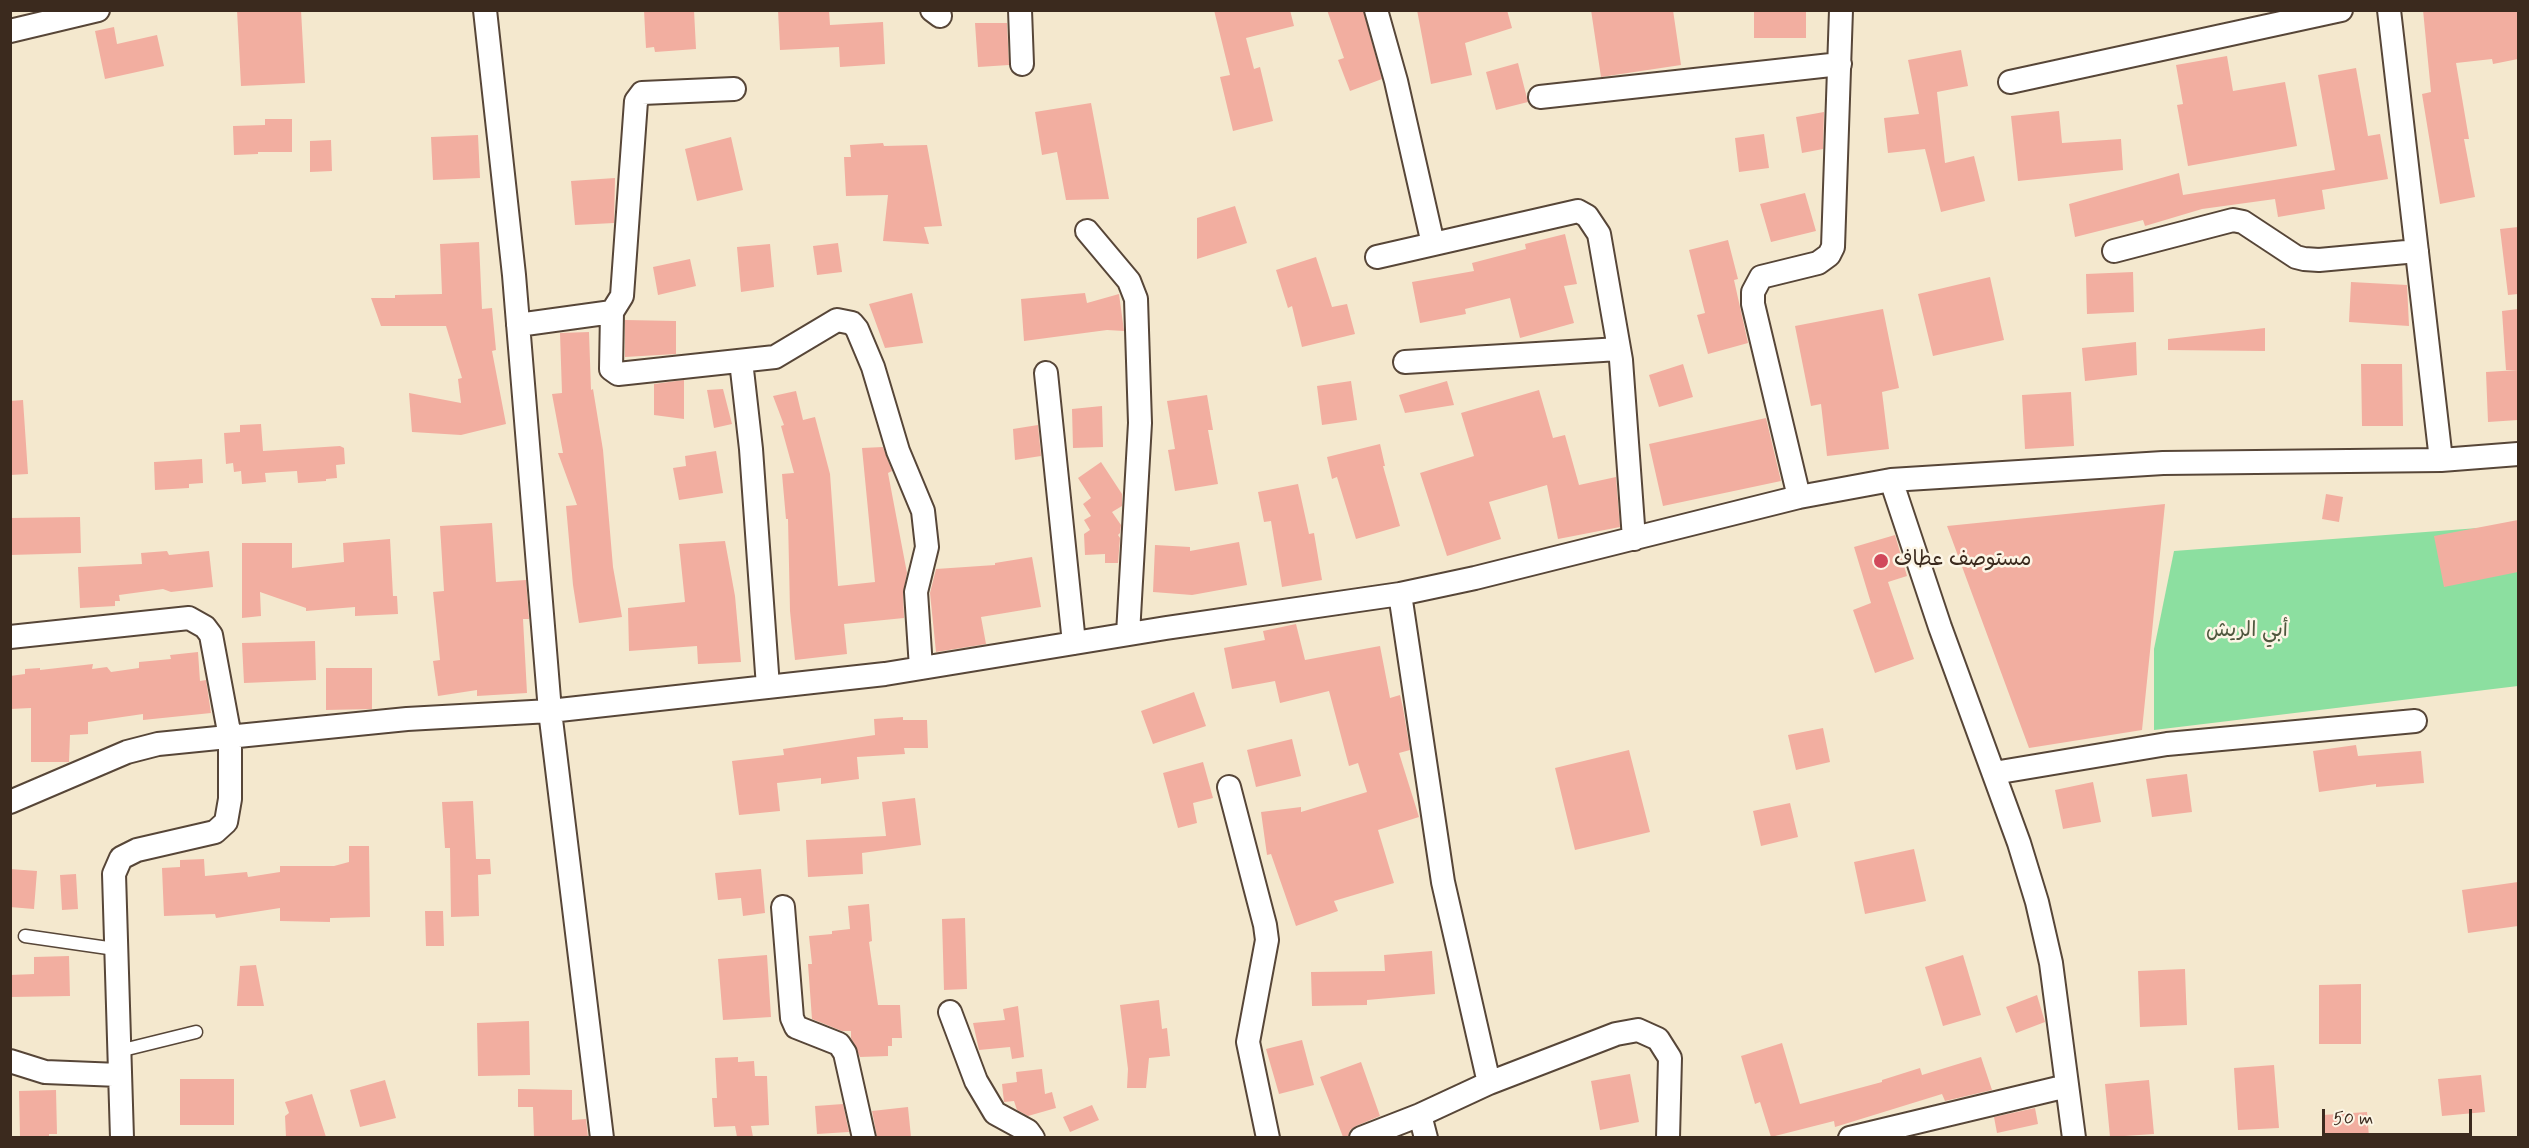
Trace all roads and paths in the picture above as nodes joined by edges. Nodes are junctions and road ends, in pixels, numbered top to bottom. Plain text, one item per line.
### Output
1 (485, 10) edge
2 (1020, 10) edge
3 (1376, 10) edge
4 (1841, 10) edge
5 (2341, 10) edge
6 (2390, 10) edge
7 (95, 11) edge
8 (10, 31) edge
9 (1022, 64) dead end
10 (1840, 64) junction
11 (2010, 82) dead end
12 (734, 89) dead end
13 (1540, 97) dead end
14 (1087, 231) dead end
15 (1433, 244) junction
16 (2114, 251) dead end
17 (2417, 251) junction
18 (1377, 257) dead end
19 (612, 312) junction
20 (518, 325) junction
21 (1619, 349) junction
22 (741, 361) junction
23 (1405, 362) dead end
24 (1046, 373) dead end
25 (2518, 454) edge
26 (2441, 460) junction
27 (1891, 480) junction
28 (1799, 496) junction
29 (1634, 539) junction
30 (1400, 594) junction
31 (1128, 634) junction
32 (10, 637) edge
33 (1074, 643) junction
34 (921, 668) junction
35 (768, 687) junction
36 (550, 711) junction
37 (2415, 721) dead end
38 (230, 737) junction
39 (1994, 773) junction
40 (1229, 787) dead end
41 (10, 802) edge
42 (783, 907) dead end
43 (25, 936) dead end
44 (116, 949) junction
45 (950, 1012) dead end
46 (196, 1032) dead end
47 (119, 1051) junction
48 (10, 1061) edge
49 (119, 1075) junction
50 (1489, 1083) junction
51 (2067, 1086) junction
52 (1420, 1115) junction
53 (122, 1137) edge
54 (602, 1137) edge
55 (864, 1137) edge
56 (1033, 1137) edge
57 (1268, 1137) edge
58 (1361, 1137) edge
59 (1426, 1137) edge
60 (1668, 1137) edge
61 (1850, 1137) edge
62 (2074, 1137) edge

1 - 20 street
2 - 9 street
3 - 15 street
4 - 10 street
5 - 11 street
6 - 17 street
7 - 8 street
10 - 13 street
10 - 28 street
12 - 19 street
14 - 31 street
15 - 18 street
15 - 21 street
16 - 17 street
17 - 26 street
19 - 20 street
19 - 22 street
20 - 36 street
21 - 23 street
21 - 29 street
22 - 34 street
22 - 35 street
24 - 33 street
25 - 26 street
26 - 27 street
27 - 28 street
27 - 39 street
28 - 29 street
29 - 30 street
30 - 31 street
30 - 50 street
31 - 33 street
32 - 38 street
33 - 34 street
34 - 35 street
35 - 36 street
36 - 38 street
36 - 54 street
37 - 39 street
38 - 41 street
38 - 44 street
39 - 51 street
40 - 57 street
42 - 55 street
43 - 44 lane
44 - 47 street
45 - 56 street
46 - 47 lane
47 - 49 street
48 - 49 street
49 - 53 street
50 - 52 street
50 - 60 street
51 - 61 street
51 - 62 street
52 - 58 street
52 - 59 street

